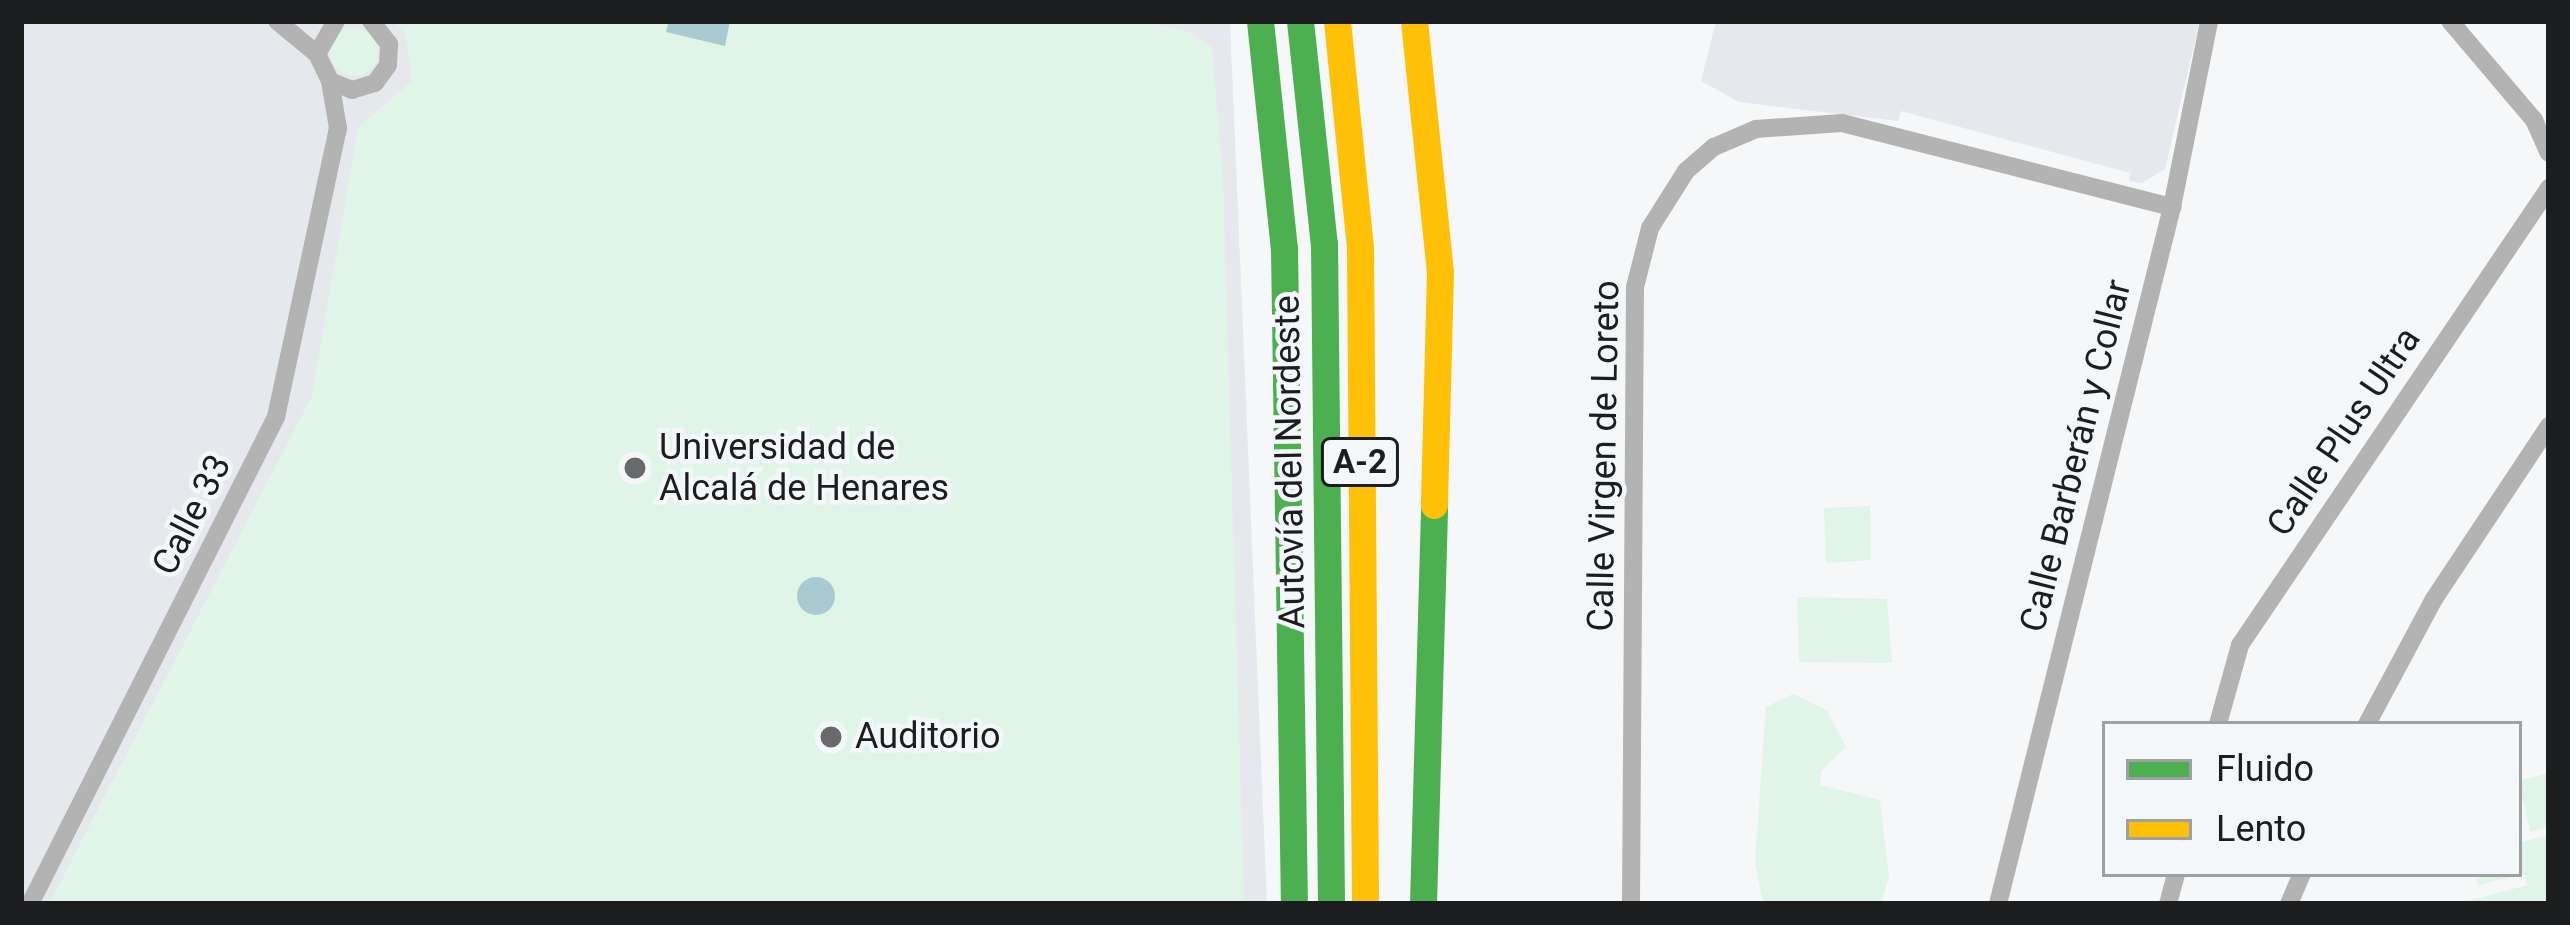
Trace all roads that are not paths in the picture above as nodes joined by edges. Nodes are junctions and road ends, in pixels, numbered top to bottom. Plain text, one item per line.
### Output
1 (277, 21) edge
2 (310, 21) edge
3 (1260, 21) edge
4 (1283, 21) edge
5 (1300, 21) edge
6 (1336, 21) edge
7 (1414, 21) edge
8 (1428, 21) edge
9 (2209, 21) edge
10 (2450, 21) edge
11 (334, 22) edge
12 (375, 22) edge
13 (317, 54) junction
14 (330, 81) junction
15 (364, 89) junction
16 (338, 128) junction
17 (2549, 153) edge
18 (2549, 188) edge
19 (2172, 207) junction
20 (1438, 238) junction
21 (1324, 244) junction
22 (2549, 426) edge
23 (2219, 721) edge
24 (2369, 721) edge
25 (30, 904) edge
26 (1294, 904) edge
27 (1331, 904) edge
28 (1365, 904) edge
29 (1423, 904) edge
30 (1631, 904) edge
31 (1998, 904) edge

1 - 13 street
2 - 11 street
3 - 26 highway
4 - 21 highway
5 - 21 highway, Autovía del Nordeste / A-2
6 - 28 highway, A-2
7 - 20 highway
8 - 20 highway
9 - 19 street, Calle Barberán y Collar
10 - 17 street
11 - 13 street
12 - 15 street, Calle 33
13 - 14 street, Calle 33
14 - 15 street
14 - 16 street, Calle 33
15 - 16 street, Calle 33
16 - 25 street, Calle 33
18 - 23 street, Calle Plus Ultra
19 - 30 street, Calle Virgen de Loreto
19 - 31 street, Calle Barberán y Collar
20 - 29 highway
21 - 27 highway, Autovía del Nordeste / A-2
22 - 24 street

